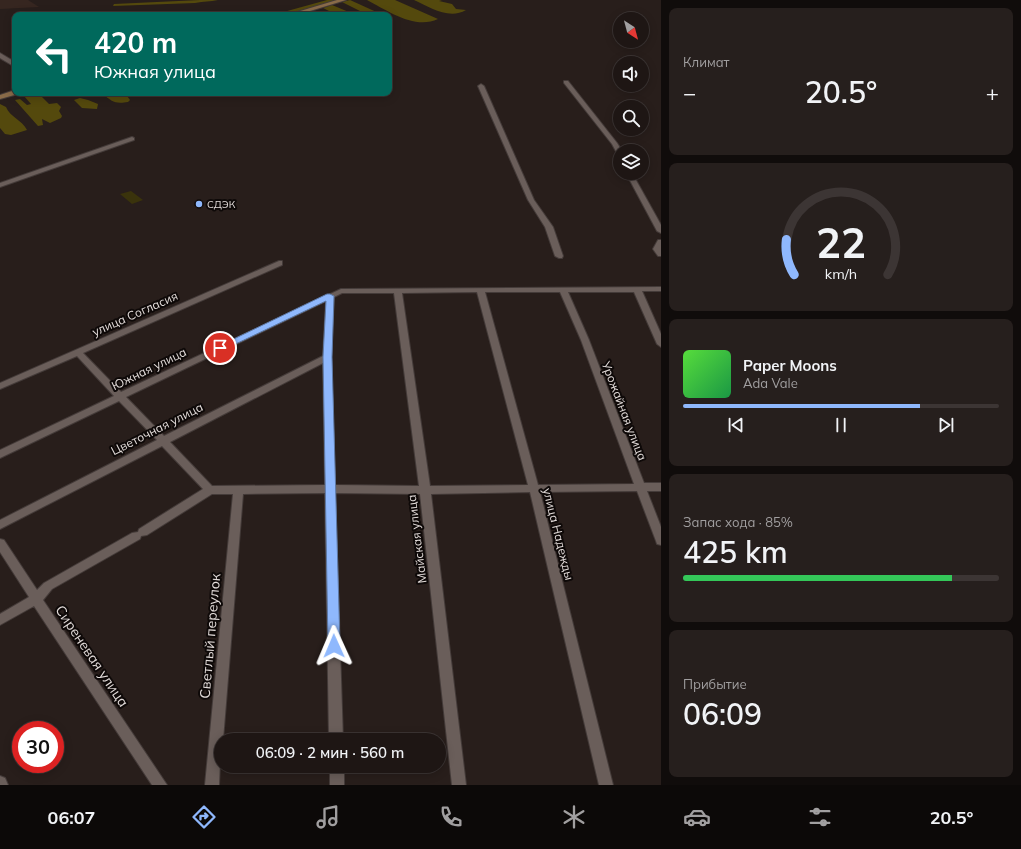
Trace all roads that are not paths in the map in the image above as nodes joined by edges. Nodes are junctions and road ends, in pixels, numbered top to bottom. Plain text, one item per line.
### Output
1 (343, 0) edge
2 (301, 12) edge
3 (0, 50) edge
4 (0, 56) edge
5 (12, 58) edge
6 (12, 63) edge
7 (566, 82) dead end
8 (481, 86) dead end
9 (12, 93) edge
10 (0, 96) edge
11 (132, 139) dead end
12 (615, 144) edge
13 (633, 180) edge
14 (0, 185) edge
15 (661, 231) edge
16 (661, 242) edge
17 (661, 254) edge
18 (560, 256) dead end
19 (280, 263) dead end
20 (563, 289) junction
21 (637, 289) junction
22 (661, 289) edge
23 (398, 290) junction
24 (480, 290) junction
25 (330, 296) junction
26 (661, 344) edge
27 (78, 352) junction
28 (327, 357) junction
29 (0, 386) edge
30 (119, 397) junction
31 (163, 440) junction
32 (0, 454) edge
33 (661, 487) edge
34 (534, 488) junction
35 (640, 488) junction
36 (331, 489) junction
37 (210, 490) junction
38 (238, 490) junction
39 (425, 490) junction
40 (0, 525) edge
41 (661, 541) edge
42 (0, 543) edge
43 (36, 599) junction
44 (0, 620) edge
45 (336, 733) edge
46 (337, 773) edge
47 (160, 785) edge
48 (212, 785) edge
49 (337, 785) edge
50 (459, 785) edge
51 (606, 785) edge

1 - 2 main road
3 - 5 street
4 - 6 street
7 - 12 street
8 - 18 street
9 - 10 main road
11 - 14 street
13 - 15 street
16 - 17 street
19 - 27 street, улица Согласия
20 - 21 street, Южная улица
20 - 24 street, Южная улица
20 - 35 street, Урожайная улица
21 - 22 street, Южная улица
21 - 26 street
23 - 24 street, Южная улица
23 - 25 street, Южная улица
23 - 39 street, Майская улица
24 - 34 street, улица Надежды
25 - 28 street
25 - 30 street, Южная улица
27 - 29 street, улица Согласия
27 - 30 street
28 - 31 street, Цветочная улица
28 - 36 street
30 - 31 street
30 - 32 street, Южная улица
31 - 37 street
31 - 40 street, Цветочная улица
33 - 35 street
34 - 35 street
34 - 39 street
34 - 51 street, улица Надежды
35 - 41 street, Урожайная улица
36 - 38 street
36 - 39 street
36 - 45 street
37 - 38 street
37 - 43 street
38 - 48 street, Светлый переулок
39 - 50 street, Майская улица
42 - 43 street, Сиреневая улица
43 - 44 street
43 - 47 street, Сиреневая улица
46 - 49 street

